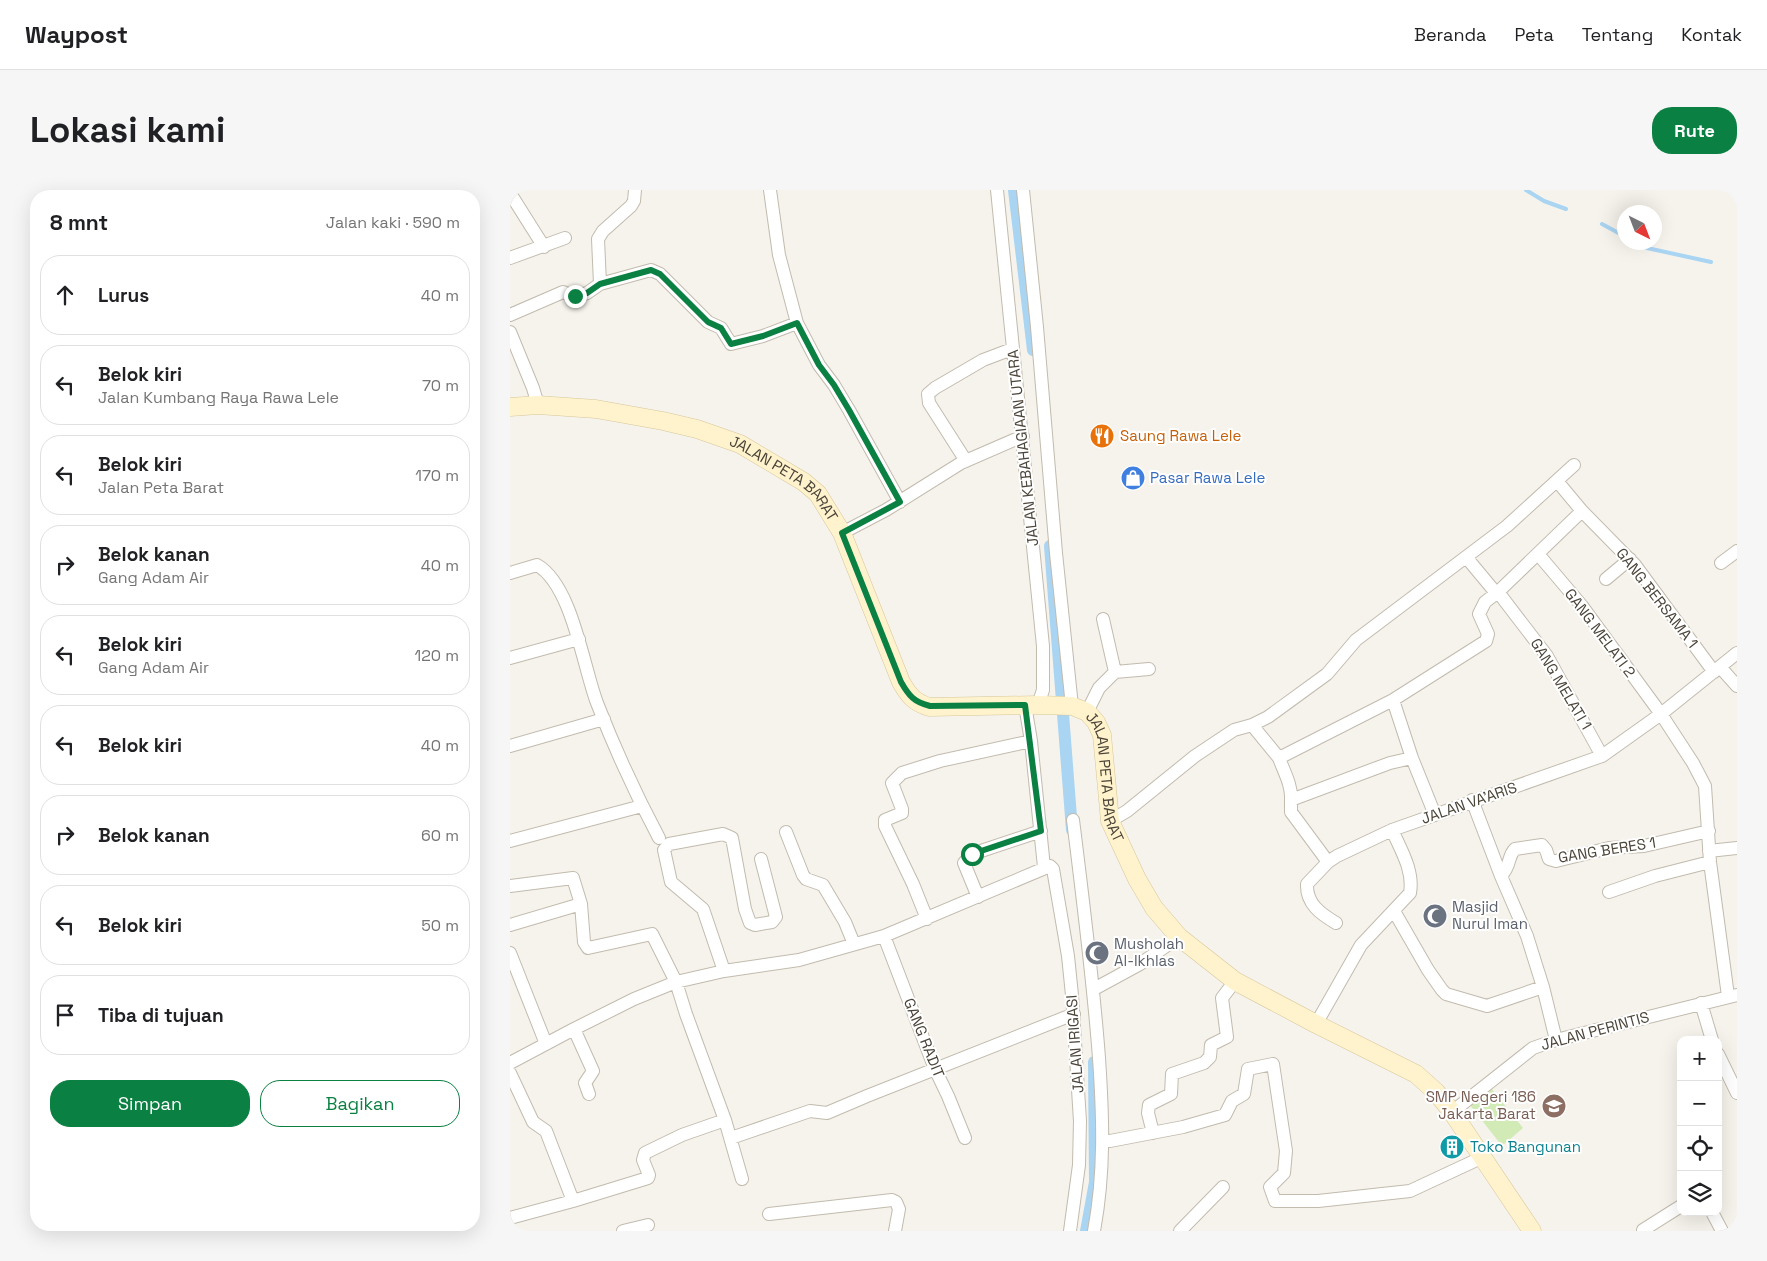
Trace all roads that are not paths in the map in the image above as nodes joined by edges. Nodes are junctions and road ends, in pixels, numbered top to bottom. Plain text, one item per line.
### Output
1 (636, 190) edge
2 (770, 190) edge
3 (997, 190) edge
4 (1023, 190) edge
5 (510, 193) edge
6 (565, 238) dead end
7 (544, 246) junction
8 (510, 258) edge
9 (600, 284) junction
10 (510, 314) edge
11 (797, 323) junction
12 (510, 332) edge
13 (1012, 348) junction
14 (538, 405) junction
15 (510, 407) edge
16 (1023, 436) junction
17 (966, 461) junction
18 (1574, 464) dead end
19 (1557, 481) junction
20 (900, 502) junction
21 (1582, 512) junction
22 (842, 533) junction
23 (1737, 552) edge
24 (1037, 553) junction
25 (1055, 553) junction
26 (1538, 554) junction
27 (1466, 557) junction
28 (1630, 559) junction
29 (1721, 563) dead end
30 (510, 572) edge
31 (1606, 579) dead end
32 (1497, 592) junction
33 (1103, 619) dead end
34 (579, 639) junction
35 (1737, 653) edge
36 (510, 658) edge
37 (1149, 669) dead end
38 (1717, 669) junction
39 (1115, 672) junction
40 (1737, 686) edge
41 (1393, 700) junction
42 (1034, 705) junction
43 (1076, 708) junction
44 (1660, 714) junction
45 (604, 720) junction
46 (1252, 725) junction
47 (1031, 741) junction
48 (510, 746) edge
49 (1602, 756) junction
50 (1279, 758) junction
51 (1412, 758) junction
52 (1291, 800) junction
53 (1472, 800) junction
54 (642, 806) junction
55 (1435, 815) junction
56 (1074, 820) dead end
57 (1110, 821) junction
58 (1392, 830) junction
59 (1041, 831) junction
60 (1709, 831) junction
61 (786, 832) dead end
62 (659, 838) dead end
63 (510, 841) edge
64 (1737, 848) edge
65 (1710, 856) junction
66 (761, 860) dead end
67 (1328, 862) junction
68 (1044, 867) junction
69 (1501, 876) junction
70 (510, 886) edge
71 (1609, 892) dead end
72 (978, 897) junction
73 (580, 904) junction
74 (1394, 911) junction
75 (927, 919) junction
76 (1336, 923) dead end
77 (510, 925) edge
78 (884, 936) junction
79 (1179, 937) junction
80 (854, 944) junction
81 (510, 953) edge
82 (724, 970) junction
83 (1236, 980) junction
84 (676, 982) junction
85 (1543, 987) junction
86 (1094, 989) junction
87 (1732, 996) edge
88 (1701, 1003) junction
89 (1074, 1014) junction
90 (1316, 1024) junction
91 (574, 1029) junction
92 (1711, 1036) edge
93 (1556, 1040) junction
94 (546, 1044) junction
95 (1722, 1060) edge
96 (510, 1063) edge
97 (935, 1068) junction
98 (510, 1074) edge
99 (1733, 1078) edge
100 (1737, 1093) edge
101 (589, 1094) dead end
102 (1452, 1112) junction
103 (725, 1120) junction
104 (1153, 1133) junction
105 (731, 1138) junction
106 (964, 1138) dead end
107 (1103, 1140) junction
108 (1483, 1157) junction
109 (742, 1180) dead end
110 (1223, 1187) dead end
111 (573, 1201) junction
112 (1677, 1209) edge
113 (770, 1214) dead end
114 (1714, 1216) edge
115 (510, 1218) edge
116 (648, 1225) dead end
117 (1526, 1230) edge
118 (1643, 1230) dead end
119 (623, 1231) edge
120 (895, 1231) edge
121 (1070, 1231) edge
122 (1094, 1231) edge
123 (1180, 1231) edge
124 (1722, 1231) edge

1 - 9 street
2 - 11 street
3 - 13 street, JALAN KEBAHAGIAAN UTARA
4 - 25 street
5 - 7 street
6 - 7 street
7 - 8 street
9 - 10 street
9 - 11 street
11 - 20 street
12 - 14 street
13 - 16 street, JALAN KEBAHAGIAAN UTARA
13 - 17 street
14 - 15 main road, JALAN PETA BARAT
14 - 22 main road, JALAN PETA BARAT
16 - 17 street
16 - 24 street, JALAN KEBAHAGIAAN UTARA
17 - 20 street
18 - 19 street
19 - 21 street, GANG BERSAMA 1
19 - 27 street
20 - 22 street
21 - 26 street
21 - 28 street, GANG BERSAMA 1
22 - 42 main road, JALAN PETA BARAT
23 - 29 street
24 - 25 street
24 - 42 street, JALAN KEBAHAGIAAN UTARA
25 - 43 street
26 - 32 street
26 - 44 street, GANG MELATI 2
27 - 32 street, GANG MELATI 1
27 - 46 street
28 - 31 street
28 - 38 street, GANG BERSAMA 1
30 - 34 street
32 - 41 street
32 - 49 street, GANG MELATI 1
33 - 39 street
34 - 36 street
34 - 45 street
35 - 38 street, JALAN VA'ARIS
37 - 39 street
38 - 40 street, GANG BERSAMA 1
38 - 44 street, JALAN VA'ARIS
39 - 43 street
41 - 50 street
41 - 51 street
42 - 43 main road, JALAN PETA BARAT
42 - 47 street
43 - 57 main road, JALAN PETA BARAT
44 - 49 street, JALAN VA'ARIS
44 - 60 street, JALAN PERINTIS
45 - 48 street
45 - 54 street
46 - 50 street
46 - 57 street
47 - 59 street
47 - 75 street
49 - 53 street, JALAN VA'ARIS
50 - 52 street
51 - 52 street
51 - 55 street
52 - 67 street
53 - 55 street, JALAN VA'ARIS
53 - 69 street
54 - 62 street
54 - 63 street
55 - 58 street, JALAN VA'ARIS
56 - 86 street
57 - 79 main road, JALAN PETA BARAT
58 - 67 street, JALAN VA'ARIS
58 - 74 street
59 - 68 street
59 - 72 street
60 - 65 street, JALAN PERINTIS
60 - 69 street, GANG BERES 1
61 - 80 street
64 - 65 street
65 - 71 street
65 - 87 street, JALAN PERINTIS
66 - 82 street
67 - 76 street, JALAN VA'ARIS
68 - 72 street
68 - 89 street, JALAN IRIGASI
69 - 85 street
70 - 73 street
72 - 75 street
73 - 77 street
73 - 84 street
74 - 85 street
74 - 90 street
75 - 78 street
78 - 80 street
78 - 97 street, GANG RADIT
79 - 83 main road, JALAN PETA BARAT
79 - 86 street
80 - 82 street
81 - 94 street
82 - 84 street
83 - 90 main road, JALAN PETA BARAT
83 - 104 street
84 - 91 street
84 - 103 street
85 - 93 street
86 - 107 street
87 - 88 street, JALAN PERINTIS
88 - 92 street
88 - 93 street, JALAN PERINTIS
89 - 97 street
89 - 121 street, JALAN IRIGASI
90 - 102 main road, JALAN PETA BARAT
91 - 94 street
91 - 101 street
93 - 102 street, JALAN PERINTIS
94 - 96 street
95 - 99 street
97 - 105 street
97 - 106 street, GANG RADIT
98 - 111 street
99 - 100 street
102 - 108 main road, JALAN PETA BARAT
103 - 105 street
103 - 111 street
104 - 107 street
104 - 108 street
105 - 109 street
107 - 122 street
108 - 117 main road, JALAN PETA BARAT
110 - 123 street
111 - 115 street
112 - 118 street
113 - 120 street
114 - 124 street
116 - 119 street

